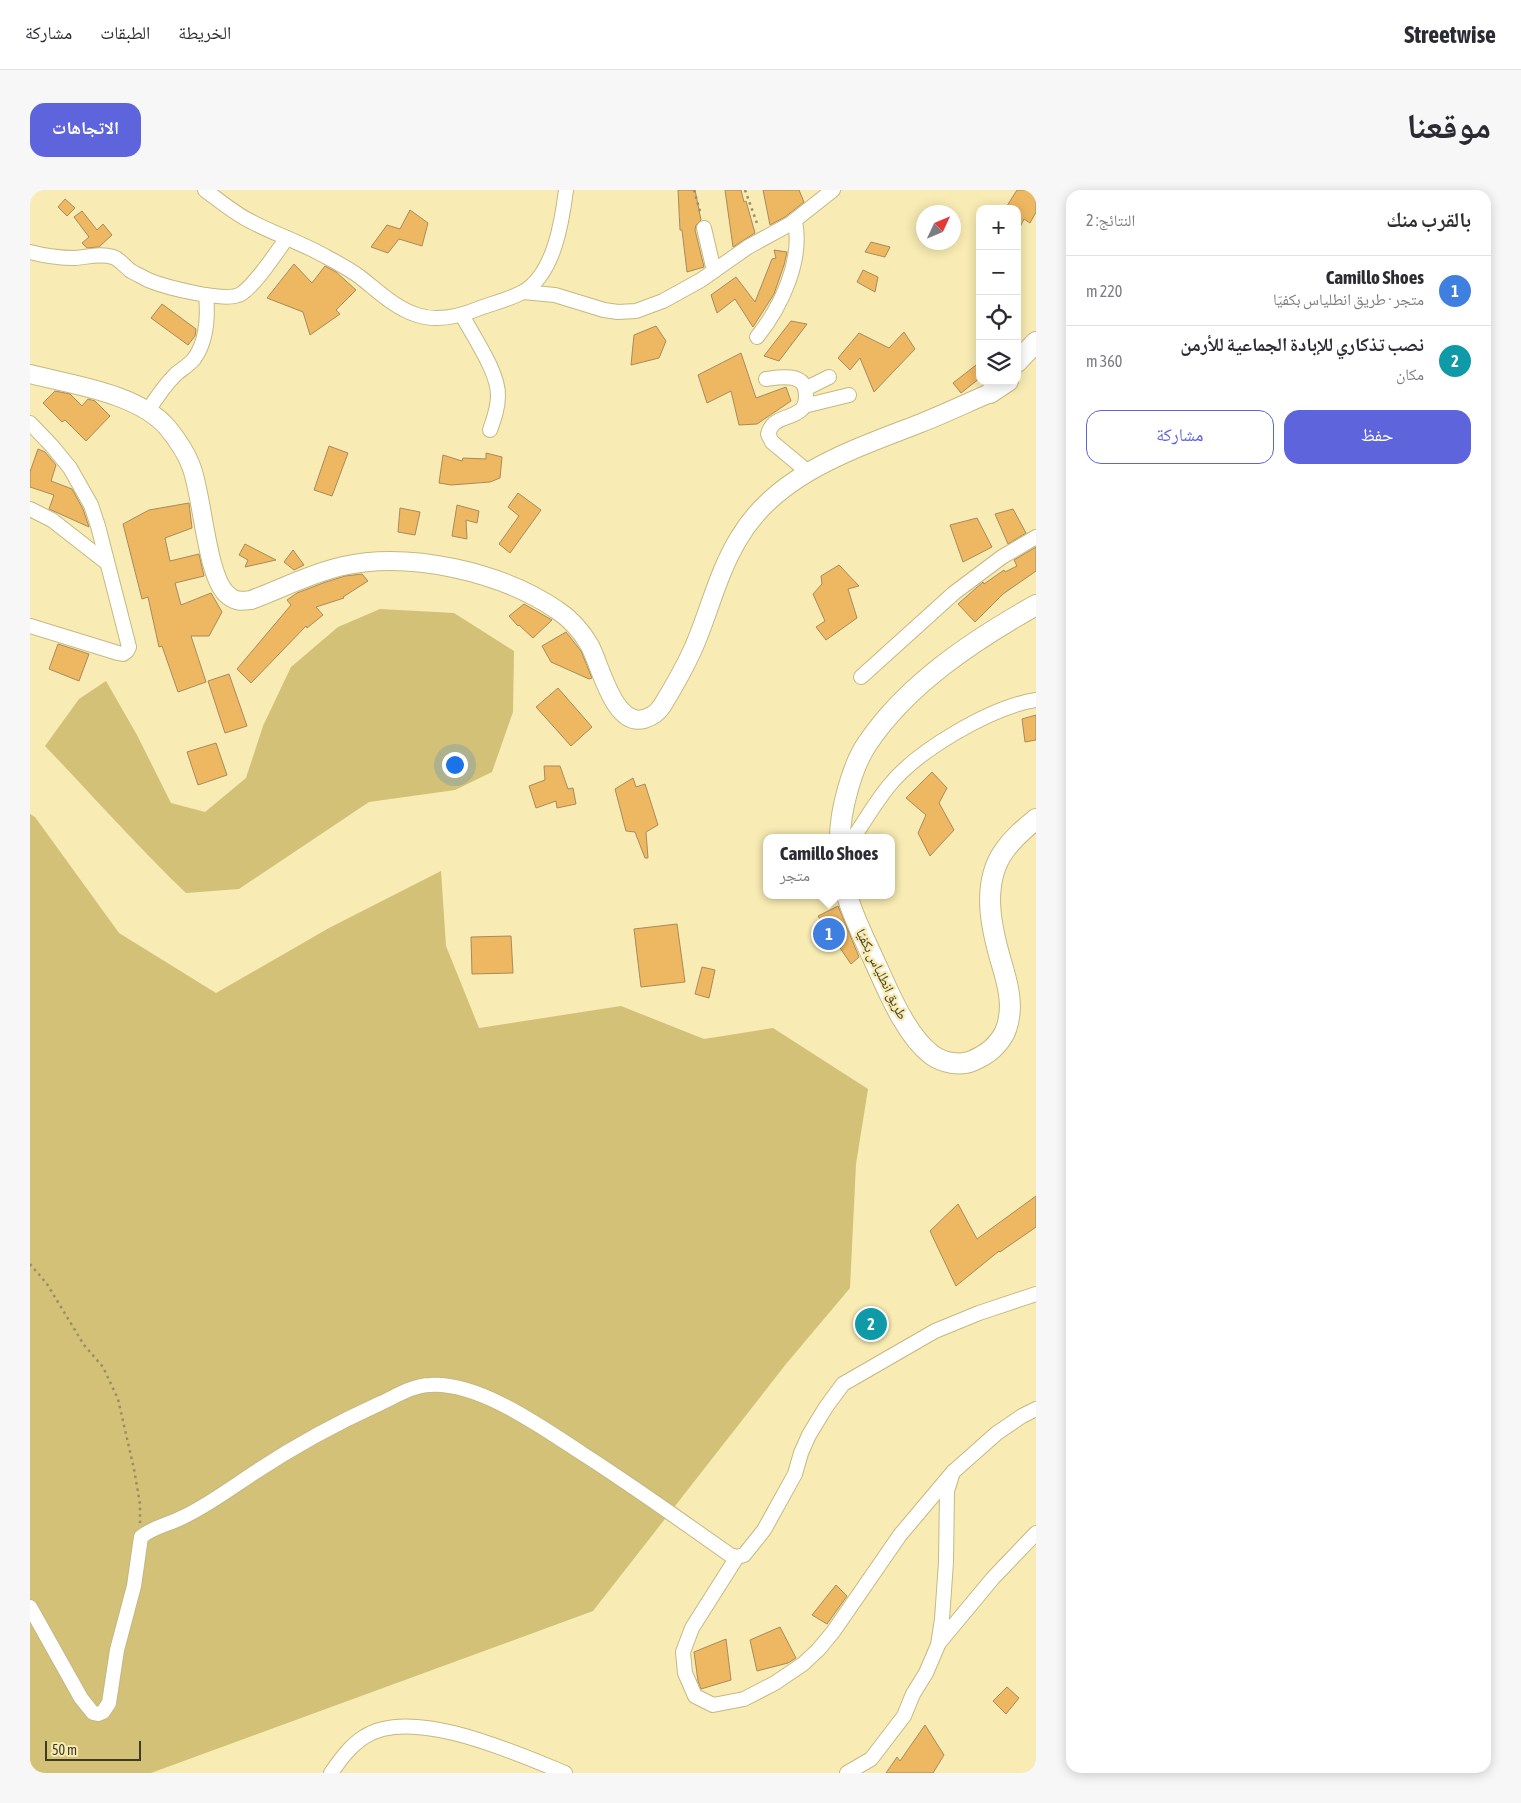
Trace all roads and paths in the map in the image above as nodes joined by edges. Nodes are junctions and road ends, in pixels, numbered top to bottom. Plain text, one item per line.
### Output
1 (205, 190) edge
2 (566, 190) edge
3 (694, 190) edge
4 (745, 190) edge
5 (833, 190) edge
6 (795, 221) junction
7 (704, 228) joint
8 (288, 238) junction
9 (762, 238) junction
10 (30, 252) edge
11 (714, 271) junction
12 (523, 292) junction
13 (206, 295) junction
14 (462, 315) junction
15 (757, 337) dead end
16 (1036, 342) edge
17 (1036, 353) edge
18 (1021, 358) edge
19 (1021, 369) edge
20 (30, 374) edge
21 (829, 376) dead end
22 (766, 379) dead end
23 (995, 387) edge
24 (806, 389) junction
25 (849, 395) dead end
26 (804, 406) junction
27 (148, 411) junction
28 (30, 424) edge
29 (490, 430) dead end
30 (808, 472) junction
31 (30, 509) edge
32 (1036, 537) edge
33 (107, 563) junction
34 (1036, 605) edge
35 (30, 626) edge
36 (861, 677) dead end
37 (1036, 700) edge
38 (1036, 819) edge
39 (840, 834) edge
40 (856, 834) edge
41 (848, 899) edge
42 (30, 1264) edge
43 (1036, 1294) edge
44 (1036, 1410) edge
45 (953, 1472) junction
46 (1036, 1533) edge
47 (140, 1537) junction
48 (737, 1557) junction
49 (30, 1607) edge
50 (938, 1645) junction
51 (331, 1773) edge
52 (565, 1773) edge
53 (847, 1773) edge

1 - 8 street
2 - 12 street
3 - 7 path
4 - 9 path
5 - 6 street
6 - 9 street
6 - 15 street
7 - 11 street
8 - 13 street
8 - 14 street
9 - 11 street
10 - 13 street
11 - 12 street
12 - 14 street
13 - 27 street
14 - 29 street
16 - 18 highway
17 - 19 highway
20 - 27 main road
21 - 24 street
22 - 24 street
23 - 30 main road
24 - 26 street
25 - 26 street
26 - 30 street
27 - 30 main road
28 - 33 street
31 - 33 street
32 - 36 street
33 - 35 street
34 - 39 highway
37 - 40 street
38 - 41 highway, طريق انطلياس بكفيّا
42 - 47 path
43 - 48 street
44 - 45 street
45 - 48 street
45 - 50 street
46 - 50 street
47 - 48 street
47 - 49 street
50 - 53 street
51 - 52 street

